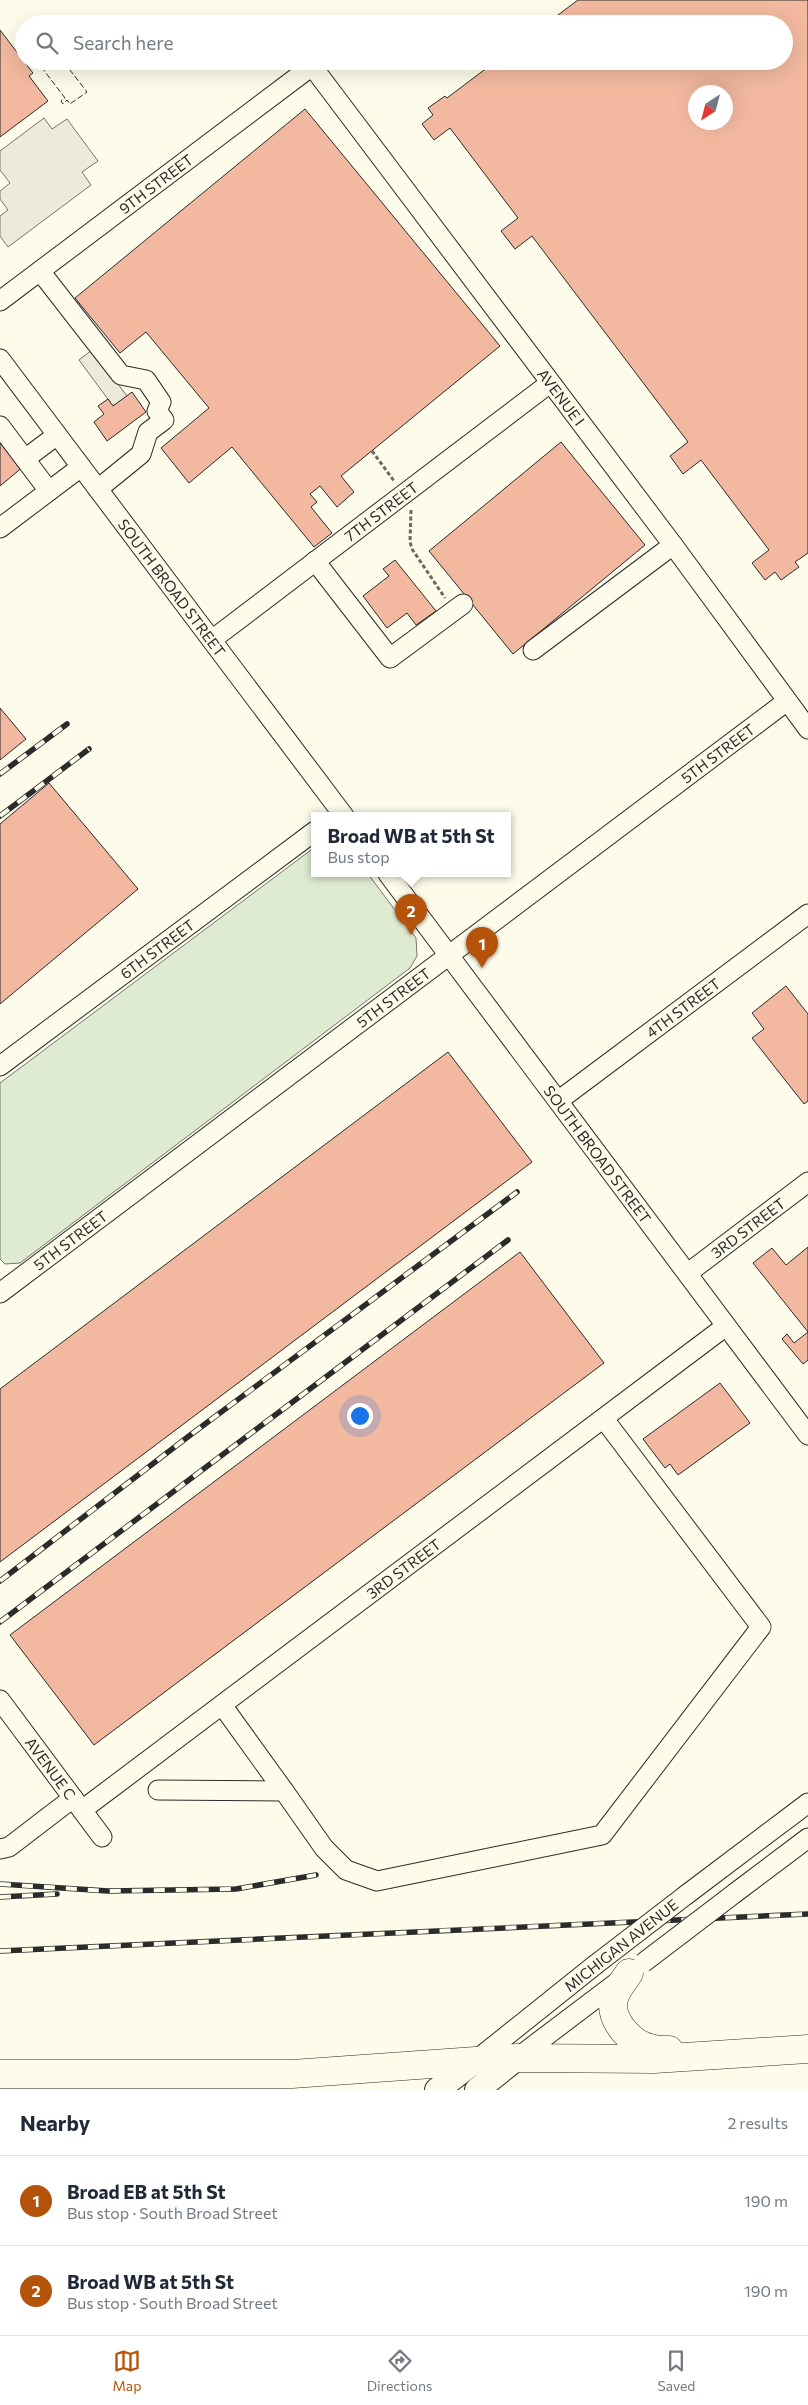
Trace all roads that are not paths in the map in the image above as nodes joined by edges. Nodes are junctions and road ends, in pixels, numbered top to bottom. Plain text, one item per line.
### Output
1 (307, 70) edge
2 (315, 70) edge
3 (40, 271) junction
4 (0, 301) edge
5 (0, 359) edge
6 (550, 383) junction
7 (0, 426) edge
8 (57, 435) junction
9 (24, 459) junction
10 (81, 467) junction
11 (98, 489) junction
12 (49, 491) junction
13 (0, 528) edge
14 (673, 545) junction
15 (315, 561) junction
16 (459, 608) road end
17 (213, 639) junction
18 (533, 650) dead end
19 (787, 700) junction
20 (808, 729) edge
21 (338, 812) edge
22 (311, 834) edge
23 (390, 877) edge
24 (808, 914) edge
25 (449, 954) junction
26 (0, 1066) edge
27 (558, 1101) junction
28 (808, 1182) edge
29 (688, 1273) junction
30 (3, 1284) edge
31 (726, 1326) junction
32 (604, 1419) junction
33 (808, 1435) edge
34 (0, 1700) edge
35 (222, 1705) junction
36 (158, 1790) dead end
37 (284, 1791) junction
38 (808, 1803) edge
39 (78, 1804) junction
40 (102, 1837) dead end
41 (808, 1838) edge
42 (0, 1849) edge
43 (636, 1968) junction
44 (808, 2040) edge
45 (808, 2048) edge
46 (517, 2058) junction
47 (476, 2061) junction
48 (0, 2074) edge
49 (437, 2090) edge
50 (477, 2090) edge

1 - 3 street, 9TH STREET
2 - 6 street, AVENUE I
3 - 4 street, 9TH STREET
3 - 11 street
5 - 8 street, SOUTH BROAD STREET
6 - 14 street, AVENUE I
6 - 15 street, 7TH STREET
7 - 9 street
8 - 9 street
8 - 10 street, SOUTH BROAD STREET
9 - 12 street
10 - 11 street, SOUTH BROAD STREET
10 - 12 street
11 - 17 street, SOUTH BROAD STREET
12 - 13 street
14 - 18 street
14 - 19 street, AVENUE I
15 - 16 street
15 - 17 street, 7TH STREET
17 - 21 street, SOUTH BROAD STREET
19 - 20 street, AVENUE I
19 - 25 street, 5TH STREET
22 - 26 street, 6TH STREET
23 - 25 street, SOUTH BROAD STREET
24 - 27 street, 4TH STREET
25 - 27 street, SOUTH BROAD STREET
25 - 30 street, 5TH STREET
27 - 29 street, SOUTH BROAD STREET
28 - 29 street, 3RD STREET
29 - 31 street, SOUTH BROAD STREET
31 - 32 street, 3RD STREET
31 - 33 street, SOUTH BROAD STREET
32 - 35 street, 3RD STREET
32 - 37 street
34 - 39 street, AVENUE C
35 - 37 street
35 - 39 street, 3RD STREET
36 - 37 street
38 - 47 street, MICHIGAN AVENUE, bridge
39 - 40 street, AVENUE C
39 - 42 street, 3RD STREET
41 - 43 street, MICHIGAN AVENUE, bridge
43 - 44 highway
43 - 46 street, MICHIGAN AVENUE
45 - 46 highway
46 - 47 highway
46 - 50 main road, MICHIGAN AVENUE
47 - 48 highway
47 - 49 main road, MICHIGAN AVENUE

